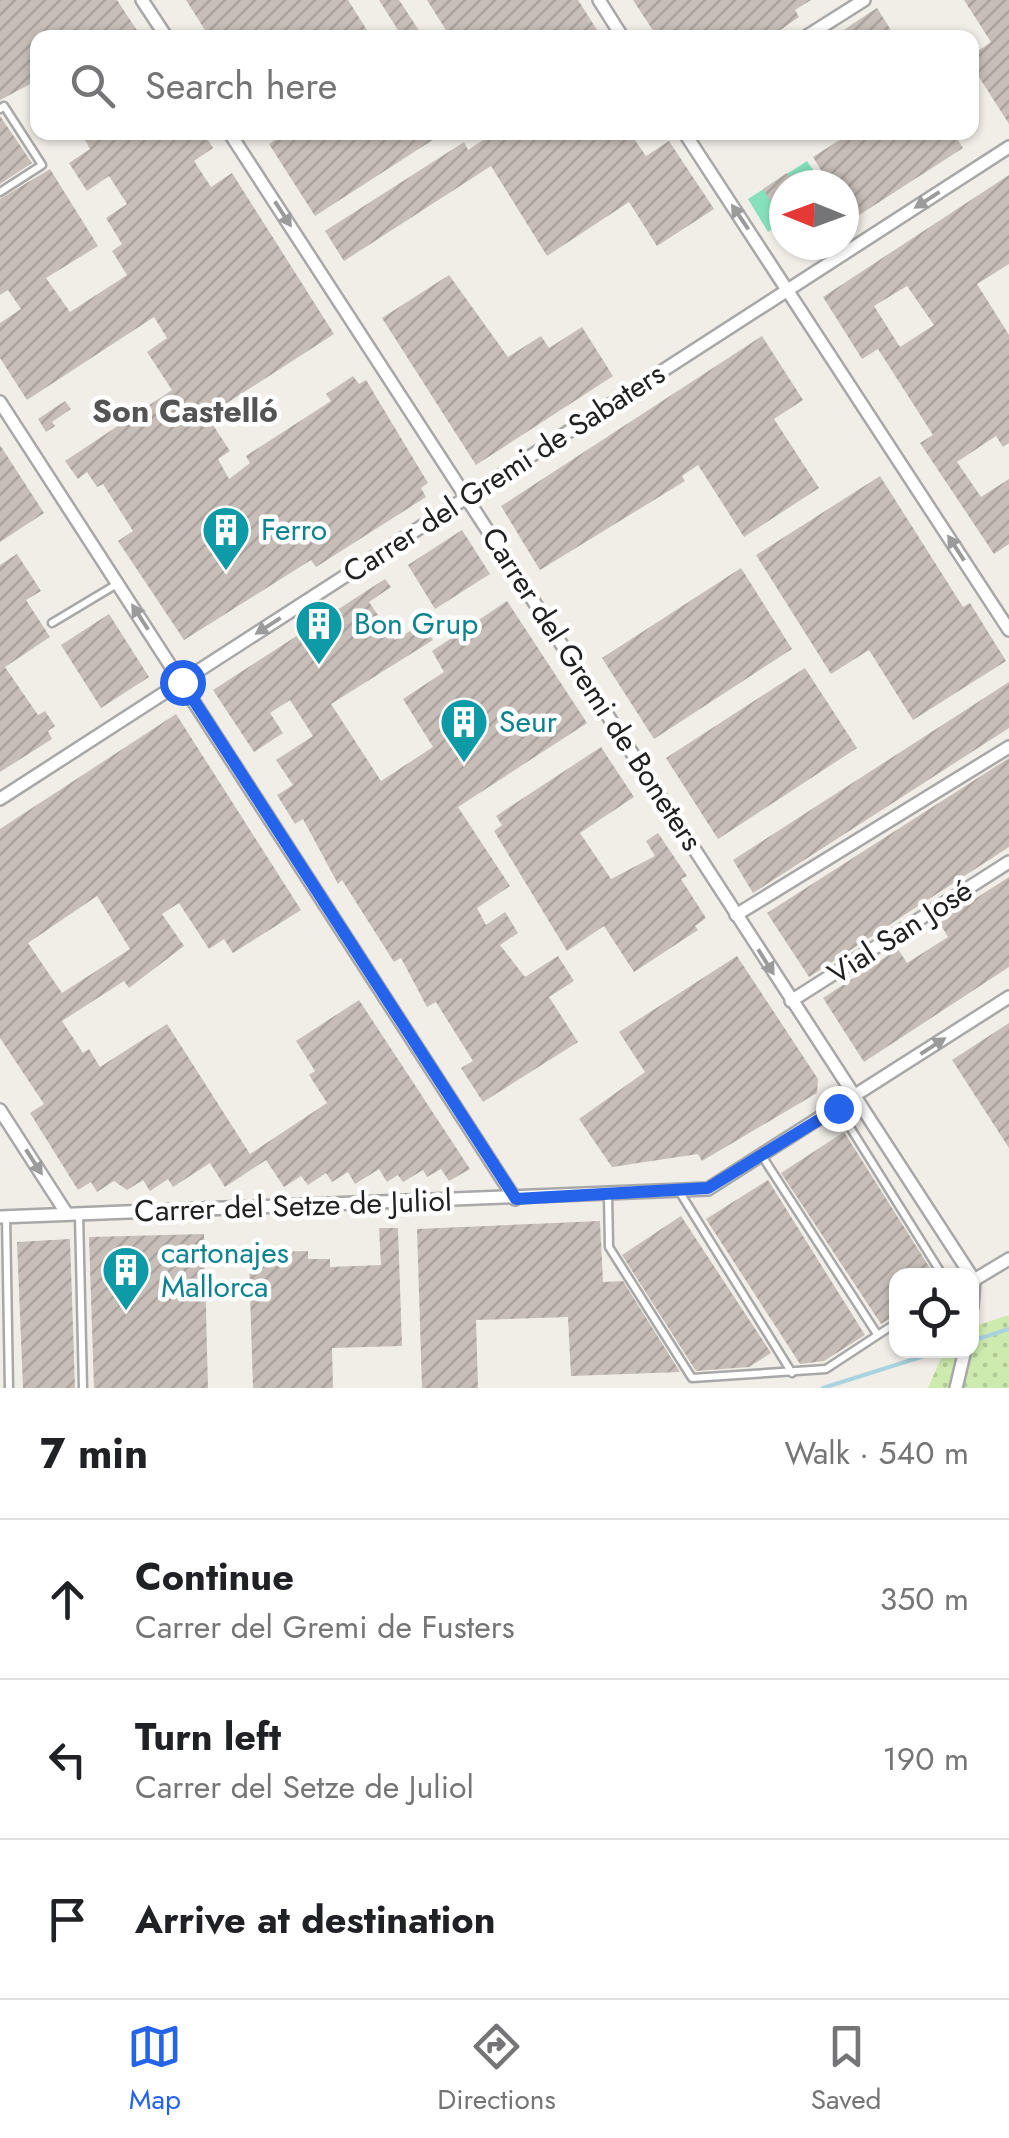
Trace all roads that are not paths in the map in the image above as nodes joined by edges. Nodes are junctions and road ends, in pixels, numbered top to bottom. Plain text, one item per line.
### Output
1 (142, 0) edge
2 (599, 0) edge
3 (864, 0) edge
4 (162, 30) edge
5 (618, 30) edge
6 (817, 30) edge
7 (0, 109) edge
8 (234, 140) edge
9 (689, 140) edge
10 (1009, 148) edge
11 (0, 192) edge
12 (788, 290) junction
13 (0, 402) edge
14 (468, 497) junction
15 (118, 584) junction
16 (52, 624) dead end
17 (1009, 630) edge
18 (182, 682) junction
19 (1009, 746) edge
20 (0, 800) edge
21 (1009, 862) edge
22 (736, 914) junction
23 (1009, 997) edge
24 (791, 1001) junction
25 (857, 1094) junction
26 (838, 1108) junction
27 (0, 1110) edge
28 (762, 1156) junction
29 (678, 1190) junction
30 (608, 1194) junction
31 (516, 1199) junction
32 (73, 1214) junction
33 (3, 1216) edge
34 (1009, 1259) edge
35 (939, 1268) edge
36 (966, 1268) edge
37 (979, 1276) edge
38 (889, 1327) edge
39 (877, 1334) junction
40 (963, 1358) edge
41 (792, 1373) junction
42 (10, 1388) edge
43 (83, 1388) edge
44 (956, 1388) edge

1 - 4 street
2 - 5 street
3 - 6 street
7 - 11 lane
8 -> 14 street, Carrer del Gremi de Boneters
12 -> 9 street
10 -> 12 street, Carrer del Gremi de Sabaters
12 - 14 street, Carrer del Gremi de Sabaters
17 -> 12 street
13 - 15 street
14 -> 18 street, Carrer del Gremi de Sabaters
14 - 22 street, Carrer del Gremi de Boneters
15 - 16 lane
18 -> 15 street
18 - 20 street, Carrer del Gremi de Sabaters
18 - 31 street
19 - 22 street
21 - 24 street, Vial San José
22 -> 24 street, Carrer del Gremi de Boneters
25 -> 23 street, Carrer del Setze de Juliol
24 - 25 street, Carrer del Gremi de Boneters
25 - 26 street, Carrer del Setze de Juliol
25 - 36 street, Carrer del Gremi de Boneters
26 - 28 street, Carrer del Setze de Juliol
26 - 35 lane
27 -> 32 street
28 - 29 street, Carrer del Setze de Juliol
28 - 39 lane
29 - 30 street, Carrer del Setze de Juliol
29 - 41 lane
30 - 31 street, Carrer del Setze de Juliol
30 - 41 lane
31 - 32 street, Carrer del Setze de Juliol
32 - 33 street, Carrer del Setze de Juliol
32 - 43 lane
33 - 42 lane
34 - 37 street
38 - 39 lane
39 - 41 lane
40 - 44 street

